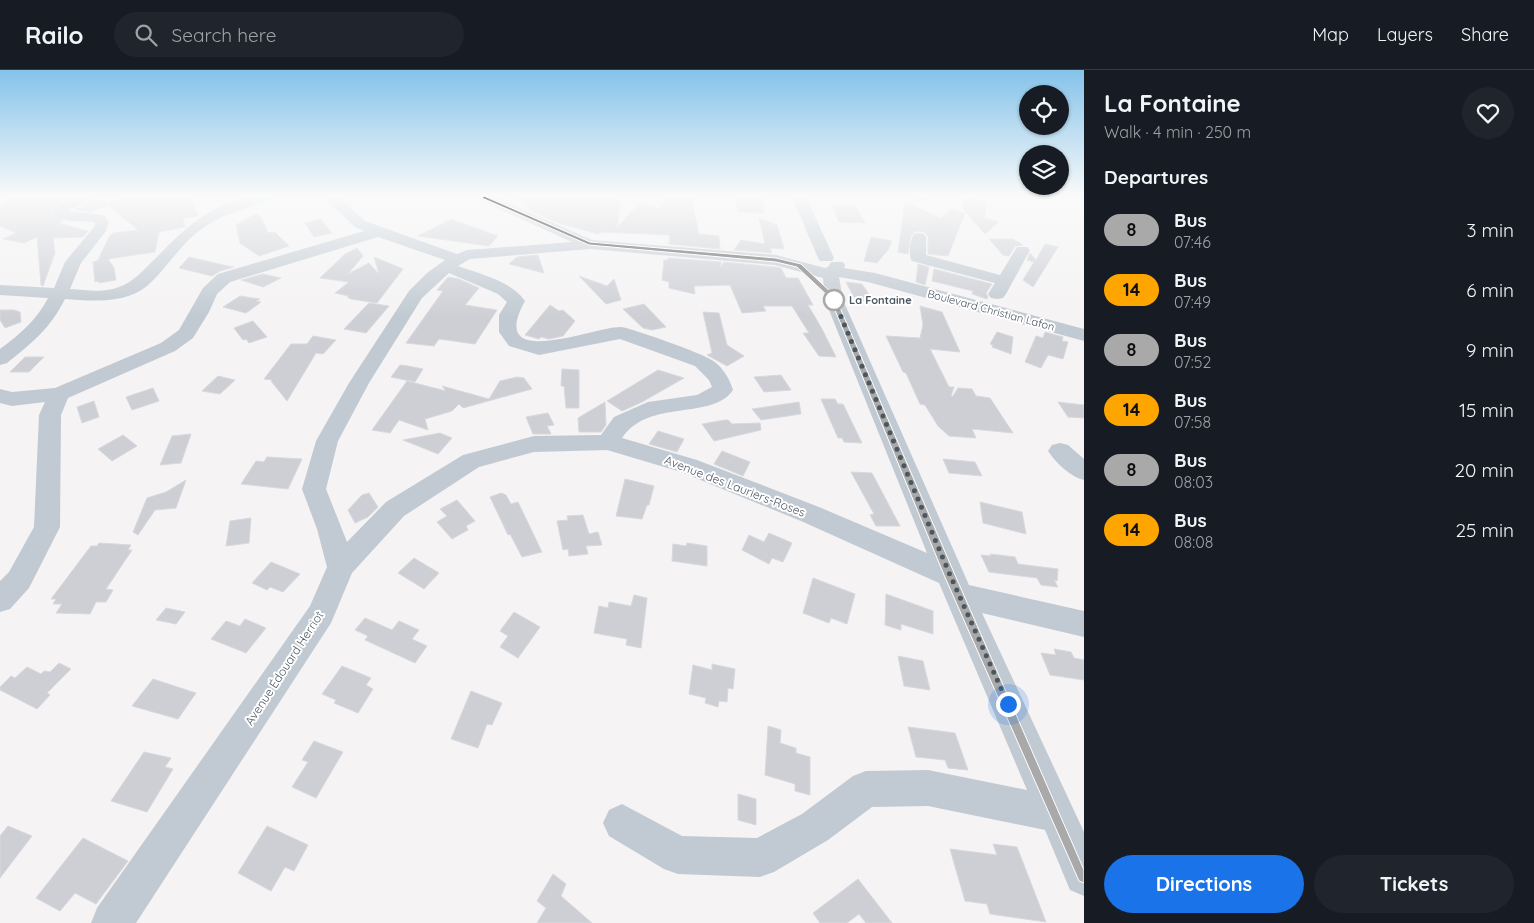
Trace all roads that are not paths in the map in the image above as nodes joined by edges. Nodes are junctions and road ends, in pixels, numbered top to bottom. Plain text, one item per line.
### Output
1 (94, 237) edge
2 (184, 237) edge
3 (362, 237) edge
4 (390, 237) edge
5 (573, 237) edge
6 (816, 237) edge
7 (919, 237) dead end
8 (589, 244) junction
9 (1022, 250) dead end
10 (802, 260) junction
11 (453, 263) junction
12 (832, 273) junction
13 (1004, 281) junction
14 (0, 290) edge
15 (61, 293) junction
16 (988, 310) junction
17 (1084, 335) edge
18 (0, 359) edge
19 (59, 394) junction
20 (0, 396) edge
21 (608, 442) junction
22 (1060, 451) dead end
23 (1084, 472) edge
24 (341, 567) junction
25 (954, 585) junction
26 (0, 600) edge
27 (1084, 624) edge
28 (1056, 814) junction
29 (622, 823) dead end
30 (1084, 876) edge
31 (112, 923) edge

1 - 15 street
2 - 15 street
3 - 19 street
4 - 11 street
5 - 8 street
6 - 12 street
7 - 13 street
8 - 10 street, Boulevard Christian Lafon
8 - 11 street
9 - 13 street
10 - 12 street
10 - 12 street, Boulevard Christian Lafon
11 - 21 street
11 - 24 street
12 - 16 street, Boulevard Christian Lafon
12 - 25 street
13 - 16 street
14 - 15 street
15 - 18 street
16 - 17 street, Boulevard Christian Lafon
19 - 20 street
19 - 26 street
21 - 24 street, Avenue des Lauriers-Roses
21 - 25 street, Avenue des Lauriers-Roses
22 - 23 street
24 - 31 street, Avenue Édouard Herriot
25 - 27 street, Avenue des Lauriers-Roses
25 - 28 street
28 - 29 street
28 - 30 street

